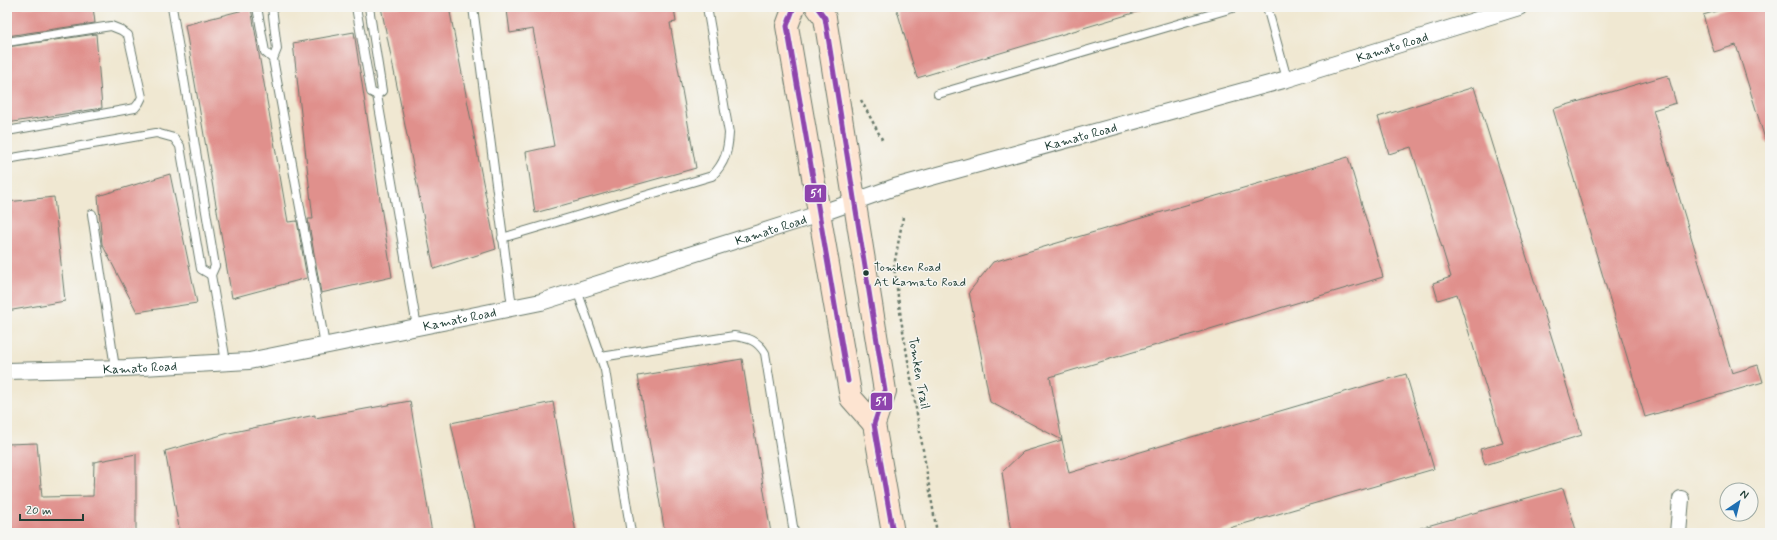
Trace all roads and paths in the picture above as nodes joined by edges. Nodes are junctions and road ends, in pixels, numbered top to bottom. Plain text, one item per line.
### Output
1 (172, 7) edge
2 (257, 7) edge
3 (272, 7) edge
4 (356, 7) edge
5 (368, 7) edge
6 (473, 7) edge
7 (707, 7) edge
8 (794, 7) edge
9 (817, 7) edge
10 (1236, 7) edge
11 (1266, 7) edge
12 (1520, 7) edge
13 (7, 42) edge
14 (273, 59) junction
15 (1287, 80) junction
16 (938, 94) dead end
17 (377, 95) junction
18 (860, 97) dead end
19 (7, 132) edge
20 (883, 141) dead end
21 (7, 159) edge
22 (855, 202) junction
23 (92, 214) dead end
24 (819, 214) junction
25 (903, 217) dead end
26 (502, 238) junction
27 (211, 275) junction
28 (577, 290) junction
29 (512, 308) junction
30 (417, 327) junction
31 (325, 345) junction
32 (601, 358) junction
33 (226, 362) junction
34 (115, 368) junction
35 (7, 371) edge
36 (874, 424) junction
37 (1681, 499) dead end
38 (631, 533) edge
39 (794, 533) edge
40 (893, 533) edge
41 (937, 533) edge
42 (1678, 533) edge

1 - 27 lane
2 - 14 lane
3 - 14 lane
4 - 17 lane
5 - 17 lane
6 - 26 lane
7 - 26 lane
8 - 24 main road
9 - 22 main road
10 - 16 lane
11 - 15 lane
12 - 15 street, Kamato Road
13 - 19 lane
14 - 31 lane
15 - 22 street, Kamato Road
17 - 30 lane
18 - 20 path
21 - 27 lane
22 - 24 street, Kamato Road
22 - 36 main road
23 - 34 lane
24 - 28 street, Kamato Road
24 - 36 main road
25 - 41 path, Tomken Trail
26 - 29 lane
27 - 33 lane
28 - 29 street, Kamato Road
28 - 32 lane
29 - 30 street, Kamato Road
30 - 31 street, Kamato Road
31 - 33 street, Kamato Road
32 - 38 lane
32 - 39 lane
33 - 34 street, Kamato Road
34 - 35 street, Kamato Road
36 - 40 main road
37 - 42 street

